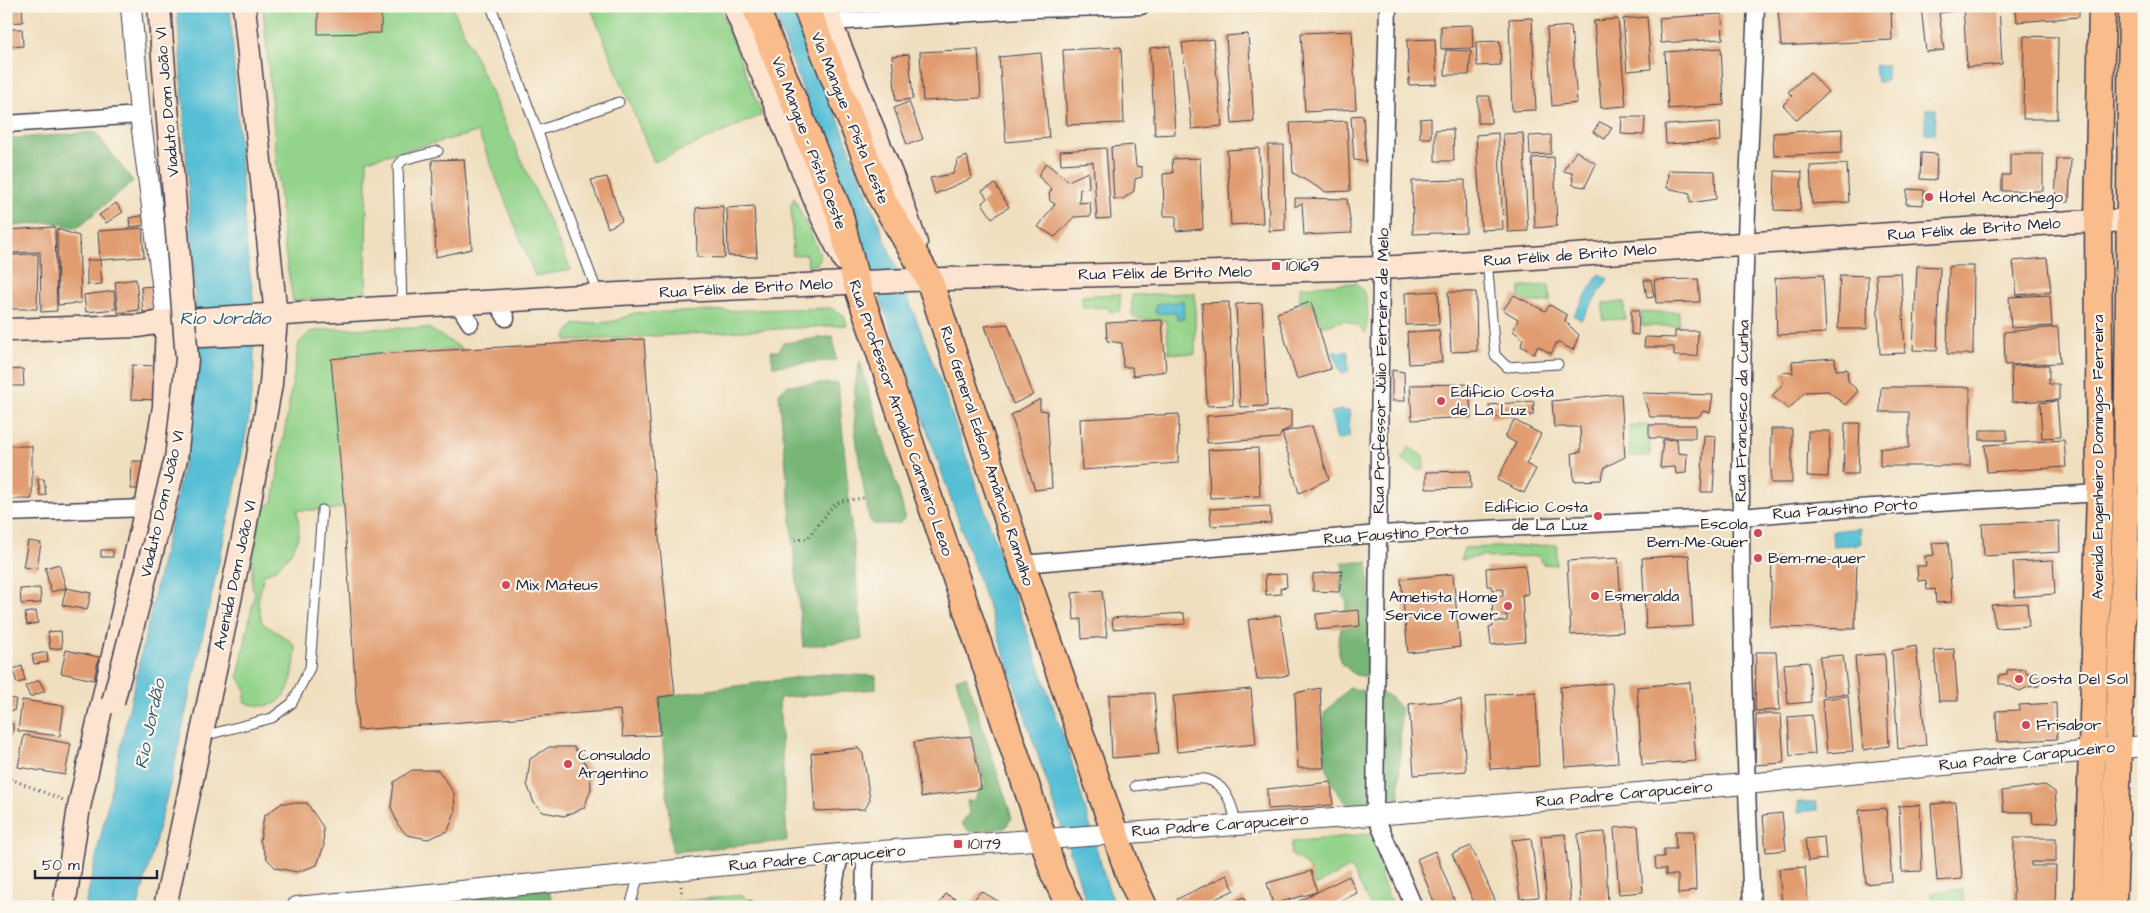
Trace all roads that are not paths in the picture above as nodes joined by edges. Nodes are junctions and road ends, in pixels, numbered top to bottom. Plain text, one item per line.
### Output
1 (132, 6) edge
2 (159, 6) edge
3 (244, 6) edge
4 (258, 6) edge
5 (491, 6) edge
6 (734, 6) edge
7 (755, 6) edge
8 (806, 6) edge
9 (1141, 6) edge
10 (1388, 6) edge
11 (1756, 6) edge
12 (2102, 6) edge
13 (2132, 6) edge
14 (1035, 8) edge
15 (827, 14) edge
16 (619, 102) dead end
17 (140, 115) junction
18 (6, 124) edge
19 (538, 131) junction
20 (438, 151) dead end
21 (2136, 220) edge
22 (2098, 221) junction
23 (267, 229) junction
24 (1745, 245) junction
25 (1490, 260) junction
26 (1381, 268) junction
27 (918, 280) junction
28 (861, 282) junction
29 (598, 295) junction
30 (458, 304) junction
31 (402, 309) junction
32 (470, 323) dead end
33 (267, 325) junction
34 (167, 328) junction
35 (6, 330) edge
36 (1558, 364) dead end
37 (2135, 479) edge
38 (2100, 492) junction
39 (146, 508) junction
40 (322, 510) dead end
41 (6, 513) edge
42 (1741, 517) junction
43 (1380, 534) junction
44 (1022, 564) junction
45 (201, 736) junction
46 (2144, 746) edge
47 (2118, 748) junction
48 (2092, 750) junction
49 (91, 755) junction
50 (1746, 784) junction
51 (1135, 786) dead end
52 (1375, 814) junction
53 (1235, 824) junction
54 (1112, 833) junction
55 (1054, 837) junction
56 (865, 853) junction
57 (840, 854) junction
58 (640, 874) junction
59 (64, 907) edge
60 (165, 907) edge
61 (297, 907) edge
62 (630, 907) edge
63 (830, 907) edge
64 (864, 907) edge
65 (1070, 907) edge
66 (1144, 907) edge
67 (1414, 907) edge
68 (1752, 907) edge
69 (2087, 907) edge
70 (2113, 907) edge

1 - 17 street
2 - 49 main road, Viaduto Dom João VI, bridge
3 - 23 main road
4 - 23 main road
5 - 19 lane
6 - 28 main road, Rua Professor Arnaldo Carneiro Leao
7 - 28 main road, Via Mangue - Pista Oeste
8 - 27 main road, Via Mangue - Pista Leste
9 - 14 street
10 - 26 street, Rua Professor Júlio Ferreira de Melo
11 - 24 street, Rua Francisco da Cunha
12 - 22 main road, Avenida Engenheiro Domingos Ferreira
13 - 21 main road, Avenida Engenheiro Domingos Ferreira
14 - 15 street
15 - 27 main road, Rua General Edson Amâncio Ramalho
16 - 19 lane
17 - 18 street
17 - 34 street
19 - 29 lane
20 - 31 lane
21 - 22 main road, Rua Félix de Brito Melo
21 - 37 main road, Avenida Engenheiro Domingos Ferreira
22 - 24 main road, Rua Félix de Brito Melo
22 - 38 main road, Avenida Engenheiro Domingos Ferreira
23 - 33 main road, Avenida Dom João VI
24 - 25 main road, Rua Félix de Brito Melo
24 - 42 street, Rua Francisco da Cunha
25 - 26 main road, Rua Félix de Brito Melo
25 - 36 lane
26 - 27 main road, Rua Félix de Brito Melo
26 - 43 street, Rua Professor Júlio Ferreira de Melo
27 - 28 main road, Rua Félix de Brito Melo
27 - 44 main road, Rua General Edson Amâncio Ramalho
28 - 29 main road, Rua Félix de Brito Melo
28 - 55 main road, Rua Professor Arnaldo Carneiro Leao
29 - 30 main road, Rua Félix de Brito Melo
30 - 31 main road, Rua Félix de Brito Melo
30 - 32 street
31 - 33 main road, Rua Félix de Brito Melo
33 - 34 main road, Rua Félix de Brito Melo
33 - 45 main road, Avenida Dom João VI
34 - 35 main road, Rua Félix de Brito Melo
34 - 39 main road
37 - 47 main road, Avenida Engenheiro Domingos Ferreira
38 - 42 street, Rua Faustino Porto
38 - 48 main road, Avenida Engenheiro Domingos Ferreira
39 - 41 street
39 - 49 main road
40 - 45 lane
42 - 43 street, Rua Faustino Porto
42 - 50 street, Rua Francisco da Cunha
43 - 44 street, Rua Faustino Porto
43 - 52 street, Rua Professor Júlio Ferreira de Melo
44 - 54 main road, Rua General Edson Amâncio Ramalho
45 - 60 main road, Avenida Dom João VI
46 - 47 street, Rua Padre Carapuceiro
47 - 48 street, Rua Padre Carapuceiro
47 - 70 main road, Avenida Engenheiro Domingos Ferreira
48 - 50 street, Rua Padre Carapuceiro
48 - 69 main road, Avenida Engenheiro Domingos Ferreira
49 - 59 main road
50 - 52 street, Rua Padre Carapuceiro
50 - 68 street, Rua Francisco da Cunha
51 - 53 lane
52 - 53 street, Rua Padre Carapuceiro
52 - 67 street, Rua Professor Júlio Ferreira de Melo
53 - 54 street, Rua Padre Carapuceiro
54 - 55 street, Rua Padre Carapuceiro
54 - 66 main road, Rua General Edson Amâncio Ramalho
55 - 56 street, Rua Padre Carapuceiro
55 - 65 main road, Rua Professor Arnaldo Carneiro Leao
56 - 57 street, Rua Padre Carapuceiro
56 - 64 street
57 - 58 street, Rua Padre Carapuceiro
57 - 63 street
58 - 61 street, Rua Padre Carapuceiro
58 - 62 lane

